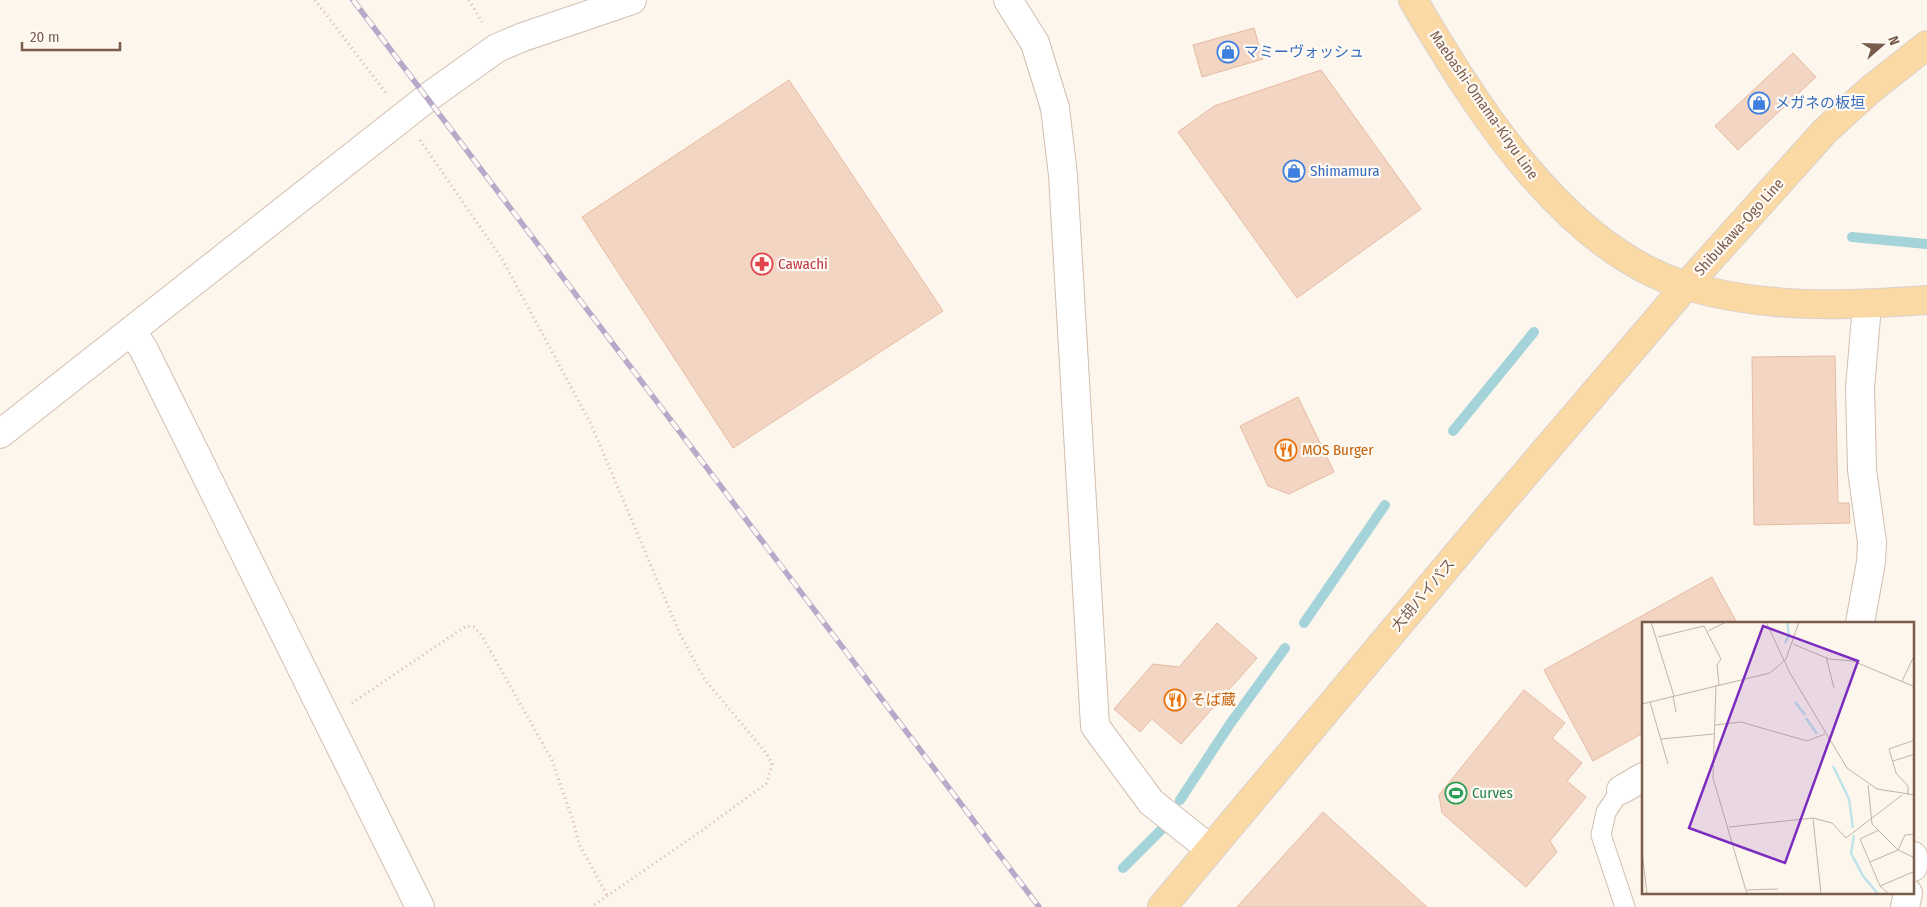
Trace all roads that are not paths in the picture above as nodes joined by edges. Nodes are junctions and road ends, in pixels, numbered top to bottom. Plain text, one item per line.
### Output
1 (632, 0) edge
2 (1008, 0) edge
3 (1412, 0) edge
4 (1927, 45) edge
5 (1686, 286) junction
6 (1927, 300) edge
7 (1868, 305) junction
8 (132, 331) junction
9 (0, 434) edge
10 (1860, 622) edge
11 (1632, 783) edge
12 (1210, 849) junction
13 (1908, 894) edge
14 (420, 907) edge
15 (1162, 907) edge
16 (1625, 907) edge
17 (1905, 907) edge

1 - 8 street
2 - 12 street
3 - 5 main road, Maebashi-Omama-Kiryu Line
4 - 5 main road, Shibukawa-Ogo Line
5 - 7 main road, Shibukawa-Ogo Line
5 - 12 main road, 大胡バイパス
6 - 7 main road, Shibukawa-Ogo Line
7 - 10 street
8 - 9 street
8 - 14 street
11 - 16 lane
12 - 15 main road, 大胡バイパス
13 - 17 street

